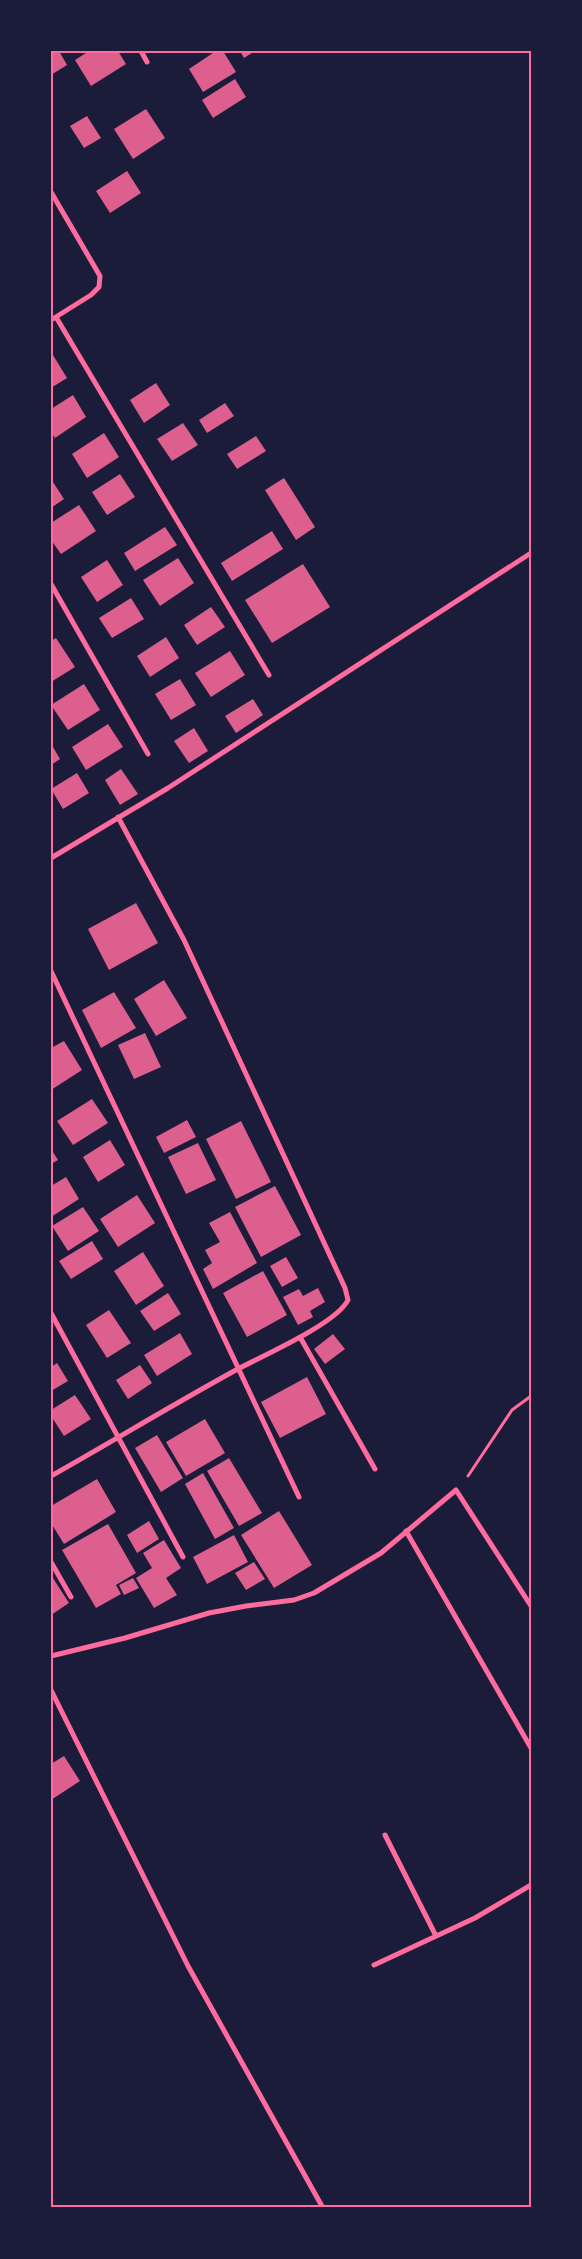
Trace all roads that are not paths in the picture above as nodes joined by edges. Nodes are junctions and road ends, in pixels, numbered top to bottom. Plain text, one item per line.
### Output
1 (141, 51) edge
2 (147, 62) dead end
3 (51, 192) edge
4 (54, 318) edge
5 (531, 553) edge
6 (51, 584) edge
7 (269, 675) dead end
8 (148, 754) dead end
9 (118, 817) junction
10 (51, 858) edge
11 (51, 972) edge
12 (51, 1313) edge
13 (300, 1337) junction
14 (238, 1369) junction
15 (117, 1438) junction
16 (375, 1469) dead end
17 (51, 1476) edge
18 (299, 1497) dead end
19 (406, 1531) junction
20 (183, 1558) dead end
21 (51, 1562) edge
22 (71, 1597) dead end
23 (531, 1606) edge
24 (51, 1656) edge
25 (51, 1690) edge
26 (531, 1748) edge
27 (385, 1835) dead end
28 (531, 1885) edge
29 (436, 1936) junction
30 (374, 1965) dead end
31 (323, 2208) edge

1 - 2 street
3 - 4 street
4 - 7 street
5 - 9 street
6 - 8 street
9 - 10 street
9 - 13 street
11 - 14 street
12 - 15 street
13 - 14 street
13 - 16 street
14 - 15 street
14 - 18 street
15 - 17 street
15 - 20 street
19 - 23 street
19 - 24 street
19 - 26 street
21 - 22 street
25 - 31 street
27 - 29 street
28 - 29 street
29 - 30 street

